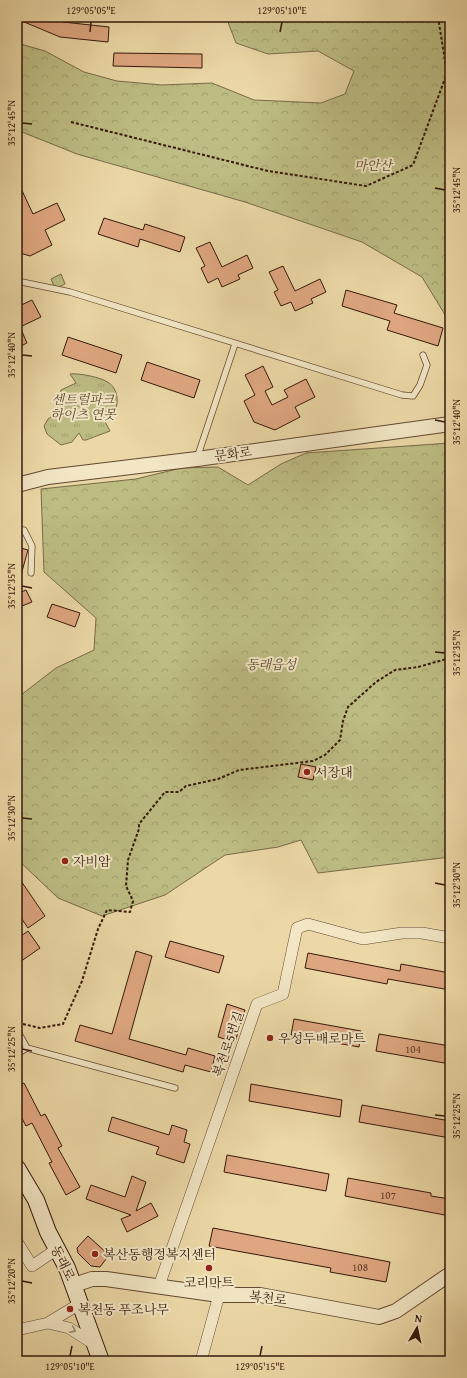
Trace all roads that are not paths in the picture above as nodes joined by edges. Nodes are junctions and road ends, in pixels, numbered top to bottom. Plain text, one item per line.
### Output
1 (17, 281) edge
2 (235, 344) junction
3 (423, 355) dead end
4 (450, 424) edge
5 (197, 459) junction
6 (17, 485) edge
7 (17, 531) edge
8 (31, 573) dead end
9 (450, 938) edge
10 (17, 1030) edge
11 (27, 1048) junction
12 (17, 1054) edge
13 (175, 1088) dead end
14 (17, 1168) edge
15 (17, 1242) edge
16 (57, 1249) junction
17 (450, 1274) edge
18 (74, 1285) junction
19 (159, 1286) junction
20 (219, 1295) junction
21 (81, 1304) junction
22 (48, 1323) junction
23 (17, 1330) edge
24 (94, 1344) junction
25 (101, 1361) edge
26 (201, 1361) edge

1 - 2 lane
2 - 3 lane
2 - 5 lane
4 - 5 street, 문화로
5 - 6 street, 문화로
7 - 8 lane
9 - 19 street, 복천로5번길
10 - 11 lane
11 - 12 lane
11 - 13 lane
14 - 16 main road, 동래로
15 - 16 street
16 - 18 main road, 동래로
17 - 20 street, 복천로
18 - 19 street, 복천로
18 - 21 main road, 동래로
19 - 20 street, 복천로
20 - 26 street
21 - 22 street
21 - 24 main road, 동래로
22 - 23 street
22 -> 24 street
24 - 25 main road, 동래로

